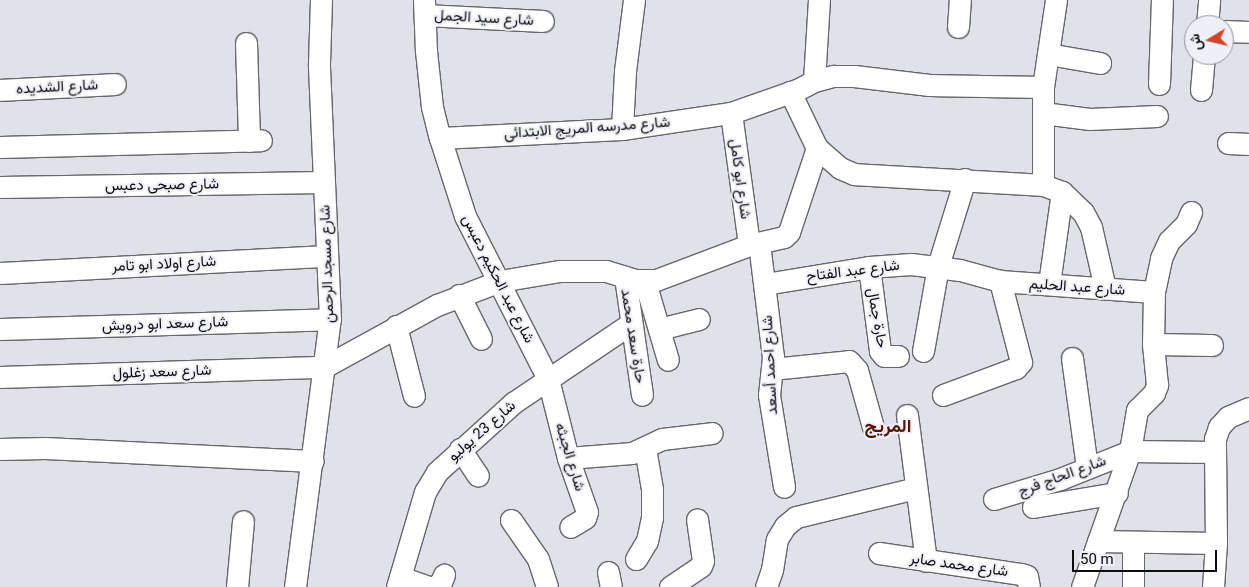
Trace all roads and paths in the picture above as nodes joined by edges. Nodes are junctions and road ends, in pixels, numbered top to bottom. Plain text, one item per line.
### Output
1 (321, 0) edge
2 (634, 0) edge
3 (819, 0) edge
4 (960, 0) edge
5 (1056, 0) edge
6 (1162, 0) edge
7 (1209, 0) edge
8 (425, 8) edge
9 (1208, 15) edge
10 (543, 21) dead end
11 (958, 27) dead end
12 (1234, 31) edge
13 (1249, 32) edge
14 (246, 43) dead end
15 (1048, 54) junction
16 (1100, 63) dead end
17 (1203, 65) edge
18 (814, 81) junction
19 (115, 84) dead end
20 (1159, 84) dead end
21 (1043, 87) junction
22 (0, 90) edge
23 (1201, 90) dead end
24 (790, 92) junction
25 (731, 113) junction
26 (1043, 113) junction
27 (1158, 116) dead end
28 (622, 129) junction
29 (440, 138) junction
30 (1228, 143) dead end
31 (1249, 144) edge
32 (0, 147) edge
33 (817, 148) junction
34 (965, 179) junction
35 (324, 182) junction
36 (0, 187) edge
37 (1053, 189) junction
38 (1191, 212) dead end
39 (754, 244) junction
40 (327, 256) junction
41 (938, 266) junction
42 (869, 267) junction
43 (0, 273) edge
44 (625, 277) junction
45 (500, 281) junction
46 (1000, 281) junction
47 (646, 282) junction
48 (765, 284) junction
49 (1049, 284) junction
50 (1105, 288) junction
51 (1154, 292) junction
52 (459, 295) junction
53 (330, 319) junction
54 (699, 319) dead end
55 (630, 324) junction
56 (396, 326) junction
57 (0, 329) edge
58 (659, 329) junction
59 (481, 340) dead end
60 (1153, 344) junction
61 (1212, 345) dead end
62 (923, 351) dead end
63 (898, 356) dead end
64 (1072, 358) dead end
65 (668, 360) dead end
66 (324, 367) junction
67 (772, 369) junction
68 (0, 377) edge
69 (548, 379) junction
70 (642, 394) dead end
71 (944, 395) dead end
72 (414, 396) dead end
73 (1249, 408) edge
74 (907, 415) dead end
75 (873, 427) dead end
76 (712, 433) dead end
77 (645, 448) junction
78 (0, 449) edge
79 (460, 449) junction
80 (1130, 451) junction
81 (1214, 452) junction
82 (568, 458) junction
83 (313, 461) junction
84 (1087, 468) junction
85 (478, 476) dead end
86 (784, 487) dead end
87 (916, 488) junction
88 (1117, 493) junction
89 (994, 499) dead end
90 (1033, 508) dead end
91 (697, 519) dead end
92 (511, 520) dead end
93 (242, 521) dead end
94 (570, 527) dead end
95 (1098, 541) junction
96 (1134, 542) junction
97 (1216, 543) junction
98 (879, 553) dead end
99 (636, 559) dead end
100 (926, 561) junction
101 (399, 582) edge
102 (436, 583) edge
103 (237, 587) edge
104 (295, 587) edge
105 (547, 587) edge
106 (670, 587) edge
107 (766, 587) edge
108 (1029, 587) edge
109 (1082, 587) edge
110 (1133, 587) edge
111 (1214, 587) edge

1 - 35 street, شارع مسجد الرحمن
2 - 28 street
3 - 18 street
4 - 11 street
5 - 15 street
6 - 20 street
7 - 9 street
8 - 10 street, شارع سيد الجمل
8 - 29 street, شارع عبد الحكيم دعبس
12 - 13 street
14 - 32 street
15 - 16 street
15 - 21 street
17 - 23 street
18 - 21 street, شارع مدرسه المريج الابتدائى
18 - 24 street, شارع مدرسه المريج الابتدائى
19 - 22 street, شارع الشديده
21 - 26 street
24 - 25 street, شارع مدرسه المريج الابتدائى
24 - 33 street
25 - 28 street, شارع مدرسه المريج الابتدائى
25 - 39 street, شارع ابو كامل
26 - 27 street
26 - 37 street
28 - 29 street, شارع مدرسه المريج الابتدائى
29 - 45 street, شارع عبد الحكيم دعبس
30 - 31 street
33 - 34 street
33 - 39 street
34 - 37 street
34 - 41 street
35 - 36 street, شارع صبحى دعبس
35 - 40 street, شارع مسجد الرحمن
37 - 49 street
37 - 50 street
38 - 51 street
39 - 47 street
39 - 48 street, شارع احمد أسعد
40 - 43 street, شارع اولاد ابو تامر
40 - 53 street, شارع مسجد الرحمن
41 - 42 street, شارع عبد الفتاح
41 - 46 street, شارع عبد الفتاح
41 - 62 street
42 - 48 street, شارع عبد الفتاح
42 - 63 street, حارة جمال
44 - 45 street
44 - 47 street
44 - 55 street, حارة سعد محمد
45 - 52 street
45 - 69 street, شارع عبد الحكيم دعبس
46 - 49 street, شارع عبد الحليم
46 - 71 street
47 - 58 street
48 - 67 street, شارع احمد أسعد
49 - 50 street, شارع عبد الحليم
50 - 51 street, شارع عبد الحليم
51 - 60 street
52 - 56 street
52 - 59 street
53 - 57 street, شارع سعد ابو درويش
53 - 66 street, شارع مسجد الرحمن
54 - 58 street
55 - 69 street, شارع 23 يوليو
55 - 70 street, حارة سعد محمد
56 - 66 street
56 - 72 street
58 - 65 street
60 - 61 street
60 - 80 street
64 - 84 street
66 - 68 street, شارع سعد زغلول
66 - 83 street, شارع مسجد الرحمن
67 - 75 street
67 - 86 street, شارع احمد أسعد
69 - 79 street, شارع 23 يوليو
69 - 82 street, شارع الجبثه
73 - 81 street
74 - 87 street
76 - 77 street
77 - 82 street
77 - 99 street
78 - 83 street
79 - 85 street
79 - 101 street, شارع 23 يوليو
80 - 81 street
80 - 84 street, شارع الحاج فرج
80 - 88 street
81 - 97 street
82 - 94 street, شارع الجبثه
83 - 104 street, شارع مسجد الرحمن
84 - 89 street, شارع الحاج فرج
87 - 100 street
87 - 107 street
88 - 90 street
88 - 95 street
91 - 106 street
92 - 105 street
93 - 103 street
95 - 96 street
95 - 109 street
96 - 97 street
96 - 110 street
97 - 111 street
98 - 100 street, شارع محمد صابر
100 - 108 street, شارع محمد صابر
101 - 102 street

